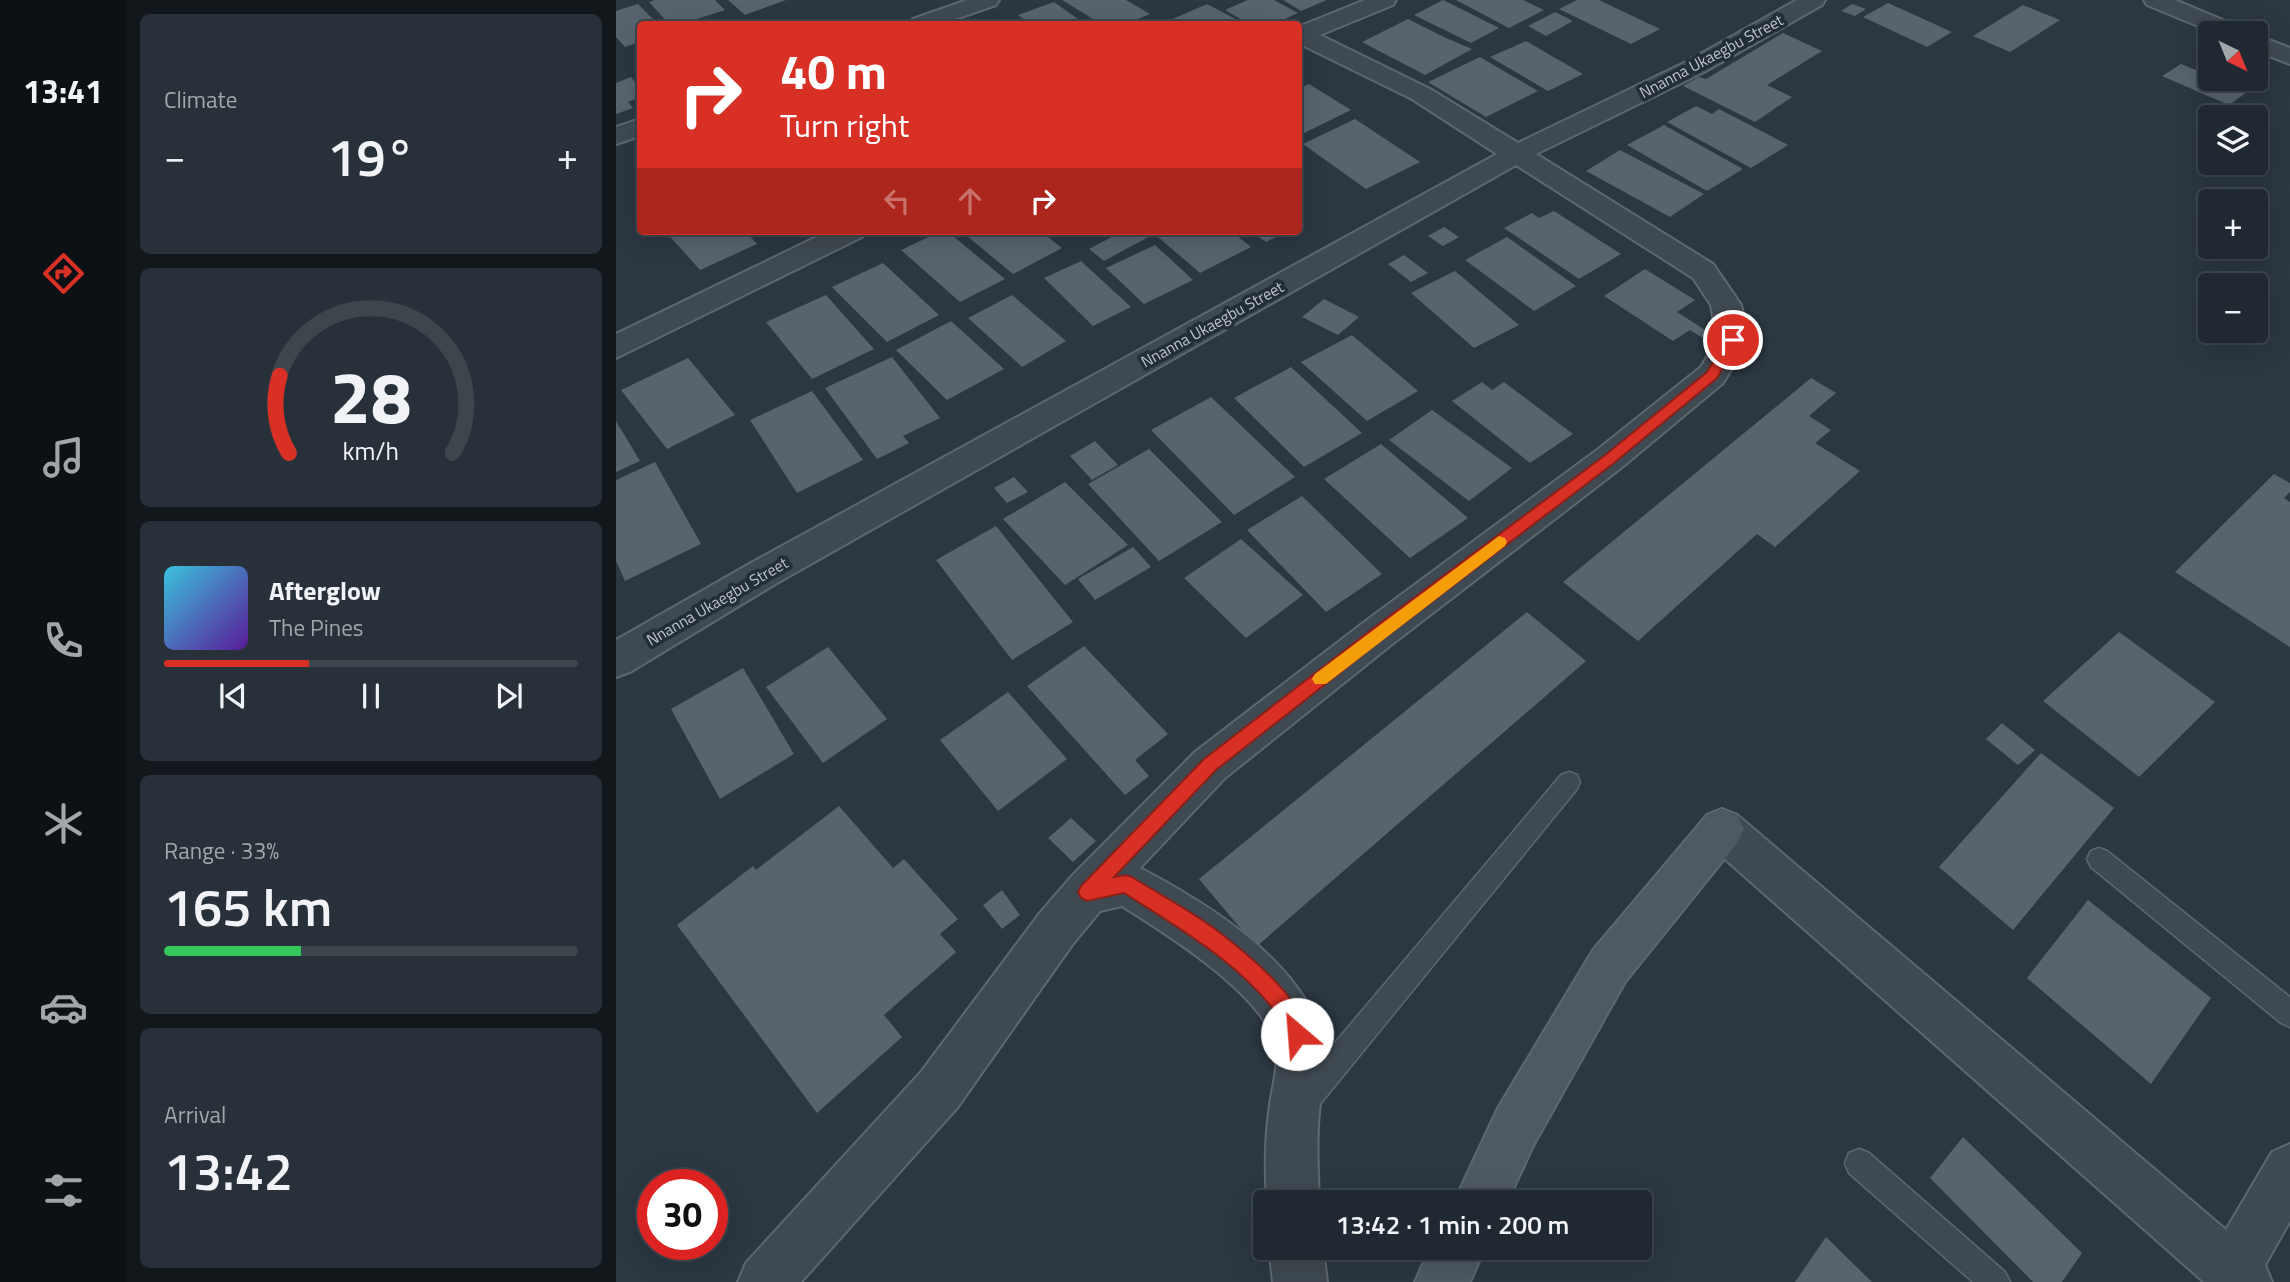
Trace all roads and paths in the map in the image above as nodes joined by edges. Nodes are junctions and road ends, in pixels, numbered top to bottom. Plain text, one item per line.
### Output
1 (988, 0) edge
2 (1385, 0) edge
3 (1814, 0) edge
4 (2155, 0) edge
5 (929, 21) edge
6 (2205, 21) edge
7 (1302, 34) edge
8 (1302, 36) edge
9 (2268, 47) edge
10 (2290, 57) edge
11 (637, 128) edge
12 (616, 136) edge
13 (1518, 153) junction
14 (833, 235) edge
15 (814, 239) edge
16 (616, 348) edge
17 (616, 660) edge
18 (1569, 782) dead end
19 (1722, 829) joint
20 (2099, 859) dead end
21 (1087, 892) junction
22 (2290, 1014) edge
23 (1294, 1114) junction
24 (1859, 1163) dead end
25 (2290, 1170) edge
26 (1293, 1190) edge
27 (1486, 1190) edge
28 (1297, 1260) edge
29 (1452, 1260) edge
30 (2238, 1277) edge
31 (765, 1282) edge
32 (1300, 1282) edge
33 (1442, 1282) edge
34 (1995, 1282) edge

1 - 5 street
2 - 7 street
3 - 13 street, Nnanna Ukaegbu Street
4 - 6 street
8 - 13 street
9 - 10 street
11 - 12 street
13 - 17 street, Nnanna Ukaegbu Street
13 - 21 street
14 - 15 street
15 - 16 street
18 - 23 lane
19 - 27 main road
19 - 30 street
20 - 22 lane
21 - 23 street
21 - 31 street
23 - 26 street
24 - 34 lane
25 - 30 street
28 - 32 street
29 - 33 main road

